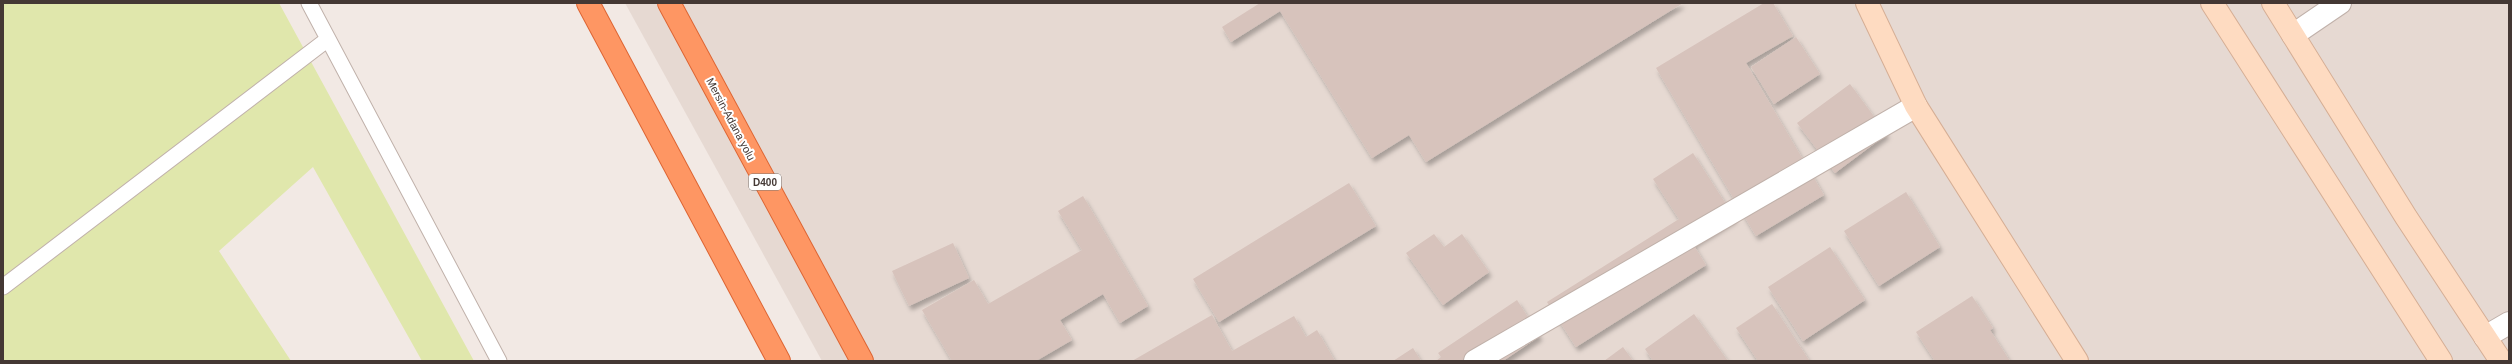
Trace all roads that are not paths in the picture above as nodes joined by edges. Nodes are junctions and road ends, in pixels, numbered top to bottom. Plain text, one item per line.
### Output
1 (309, 3) edge
2 (588, 3) edge
3 (668, 3) edge
4 (1867, 3) edge
5 (2212, 3) edge
6 (2273, 3) edge
7 (2340, 3) edge
8 (2293, 35) junction
9 (328, 39) junction
10 (1916, 106) junction
11 (3, 287) edge
12 (2509, 324) edge
13 (2485, 337) junction
14 (1480, 360) edge
15 (500, 361) edge
16 (779, 361) edge
17 (862, 361) edge
18 (2077, 361) edge
19 (2441, 361) edge
20 (2501, 361) edge

1 - 9 lane
2 - 16 highway
3 - 17 highway, Mersin-Adana yolu / D400
4 - 10 main road
5 - 19 main road
6 - 8 main road
7 - 8 street
8 - 13 main road
9 - 11 lane
9 - 15 lane
10 - 14 street
10 - 18 main road
12 - 13 street
13 - 20 main road

